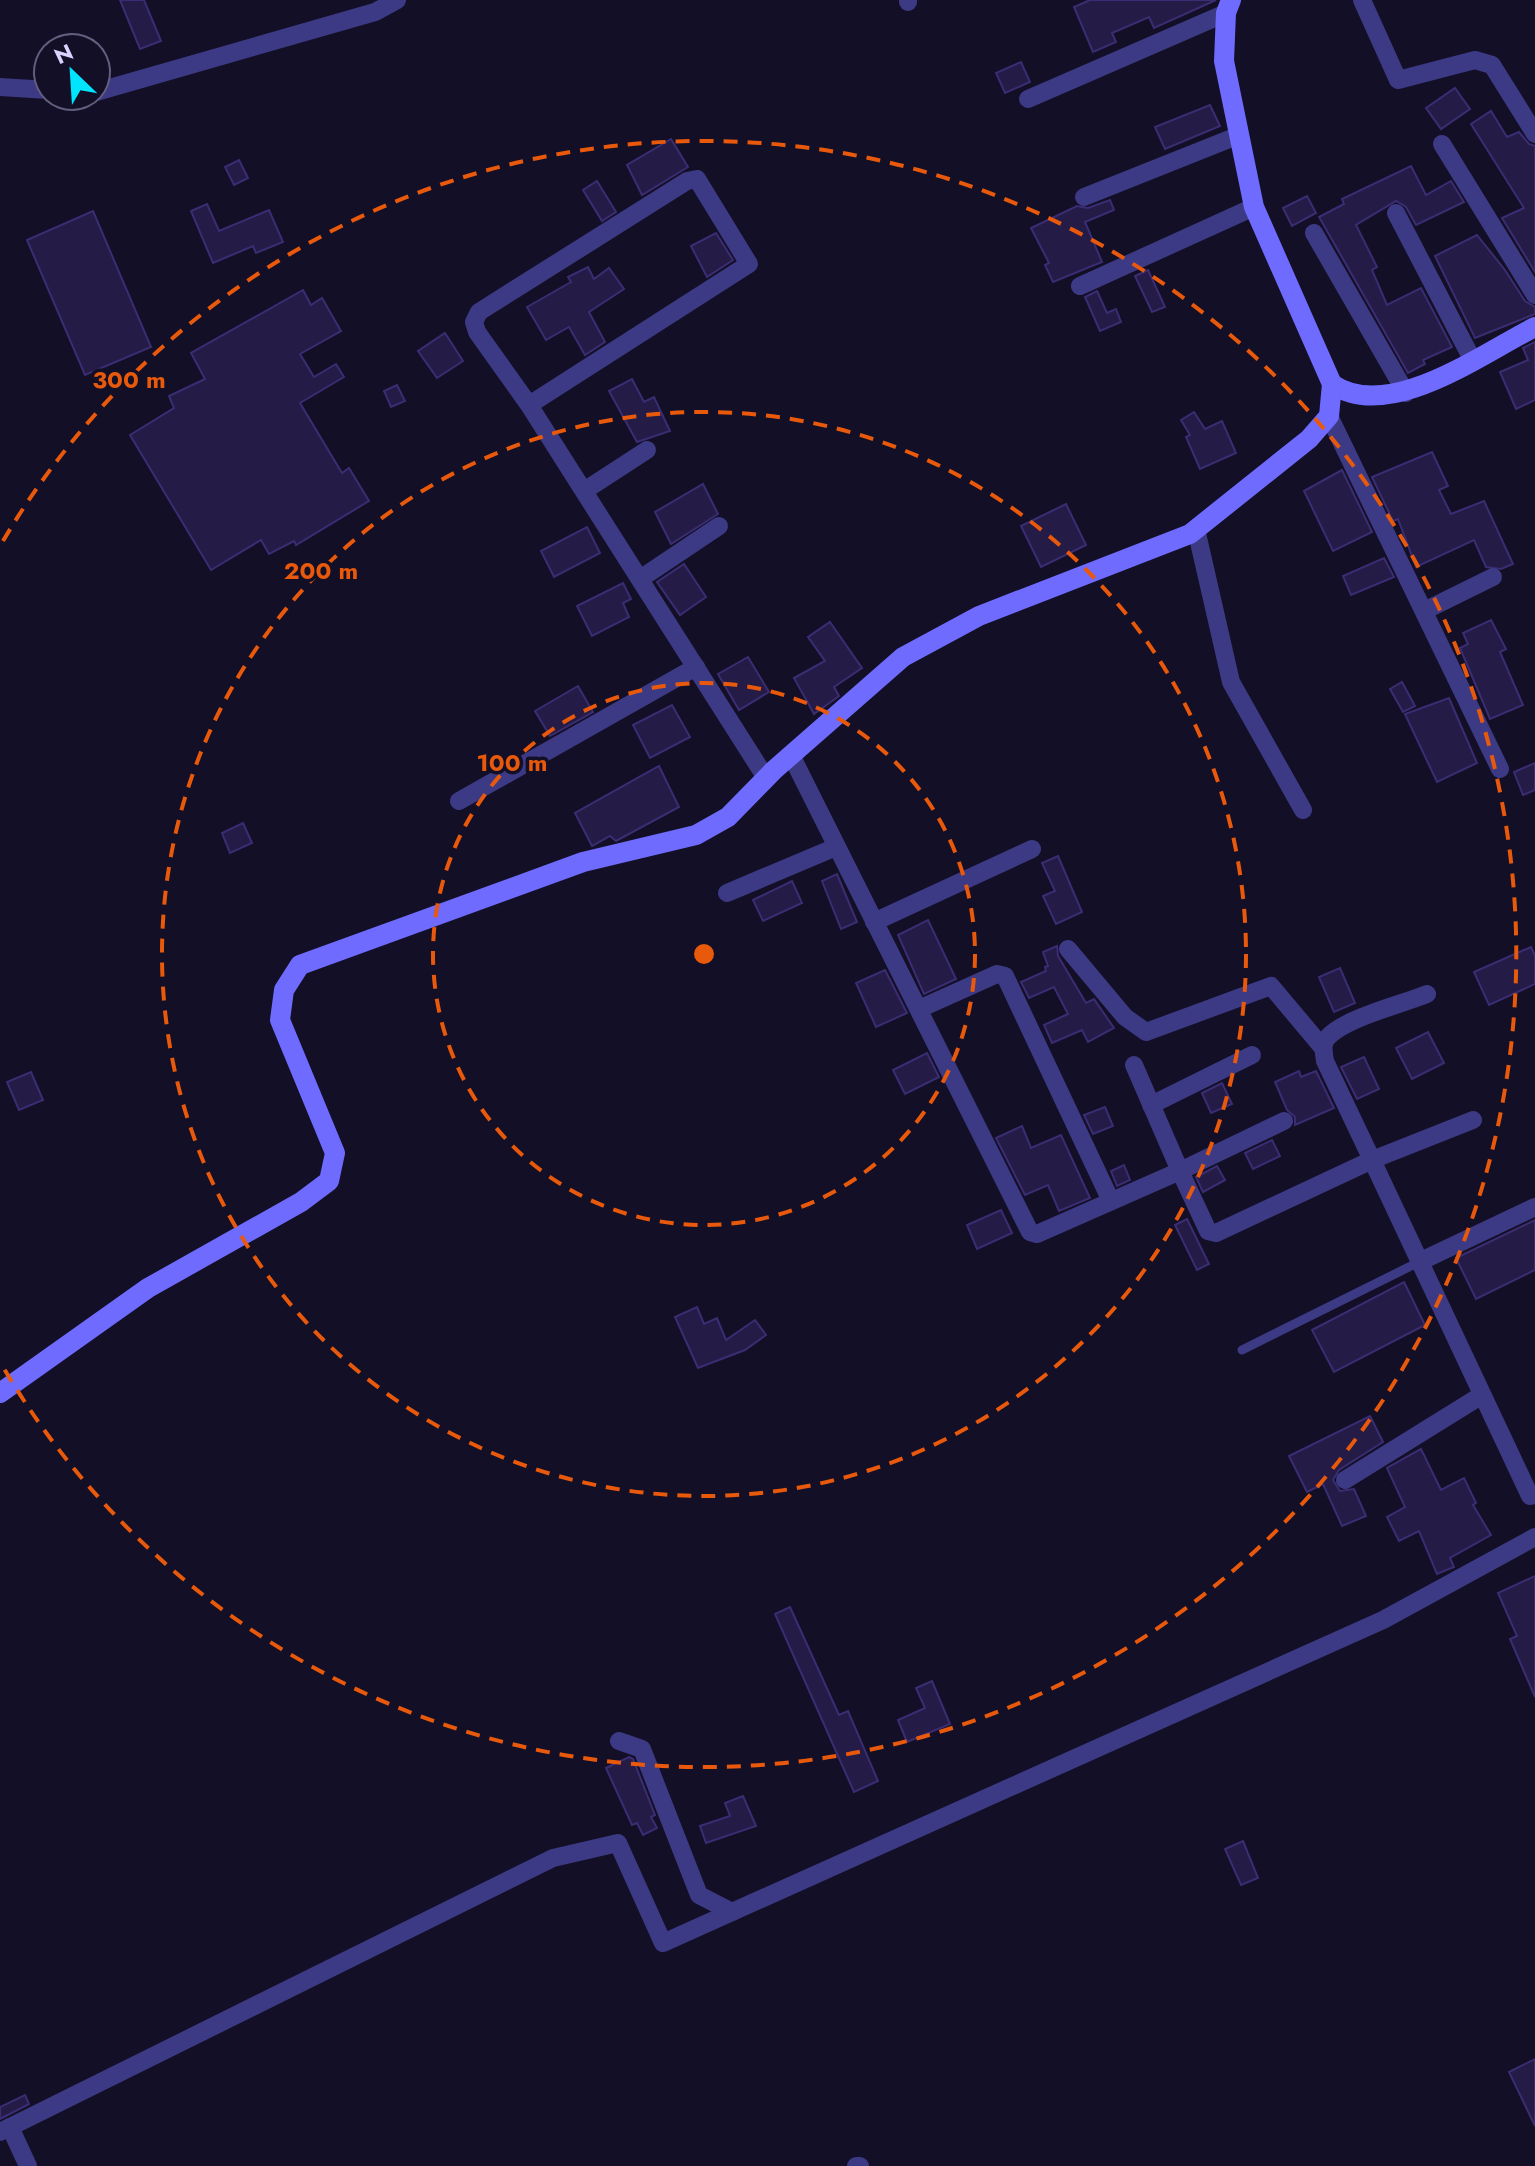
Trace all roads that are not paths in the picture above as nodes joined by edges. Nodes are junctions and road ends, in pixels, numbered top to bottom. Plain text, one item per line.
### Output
1 (397, 0) edge
2 (1362, 0) edge
3 (1228, 7) edge
4 (0, 87) edge
5 (112, 87) edge
6 (32, 89) edge
7 (1028, 99) dead end
8 (1535, 134) edge
9 (1237, 136) junction
10 (1442, 144) dead end
11 (1084, 197) dead end
12 (1254, 207) junction
13 (1396, 213) dead end
14 (1314, 233) dead end
15 (1080, 286) dead end
16 (1535, 295) edge
17 (1535, 327) edge
18 (1472, 359) junction
19 (1332, 384) junction
20 (1406, 393) junction
21 (529, 405) junction
22 (1329, 416) junction
23 (647, 450) dead end
24 (584, 491) junction
25 (719, 526) dead end
26 (1196, 529) junction
27 (1493, 577) dead end
28 (640, 579) junction
29 (1426, 610) junction
30 (696, 667) junction
31 (791, 755) junction
32 (1500, 769) dead end
33 (766, 778) junction
34 (459, 801) dead end
35 (1303, 810) dead end
36 (836, 847) junction
37 (1032, 849) dead end
38 (727, 893) dead end
39 (874, 922) junction
40 (1068, 949) dead end
41 (1427, 994) dead end
42 (919, 1009) junction
43 (1323, 1048) junction
44 (1252, 1055) dead end
45 (1134, 1065) dead end
46 (1151, 1105) junction
47 (1473, 1120) dead end
48 (1284, 1121) dead end
49 (1372, 1160) junction
50 (1180, 1171) junction
51 (1111, 1201) junction
52 (1535, 1207) edge
53 (1419, 1262) junction
54 (1242, 1350) dead end
55 (0, 1393) edge
56 (1482, 1395) junction
57 (1345, 1480) dead end
58 (1535, 1495) edge
59 (1535, 1537) edge
60 (619, 1741) dead end
61 (732, 1912) junction
62 (5, 2130) edge
63 (28, 2166) edge

1 - 5 street
2 - 8 street
3 - 7 street
3 - 9 main road
4 - 6 street
9 - 11 street
9 - 12 main road
10 - 16 street
12 - 15 street
12 - 19 main road
13 - 18 street
14 - 20 street
17 - 18 main road
18 - 20 main road
19 - 20 main road
19 - 22 main road
21 - 21 street
21 - 24 street
22 - 26 main road
22 - 29 street
23 - 24 street
24 - 28 street
25 - 28 street
26 - 31 main road
26 - 35 street
27 - 29 street
28 - 30 street
29 - 32 street
30 - 33 street
30 - 34 street
31 - 33 main road
31 - 36 street
33 - 55 main road
36 - 38 street
36 - 39 street
37 - 39 street
39 - 42 street
40 - 43 street
41 - 43 street
42 - 51 street
42 - 51 street
43 - 49 street
44 - 46 street
45 - 46 street
46 - 50 street
47 - 49 street
48 - 50 street
49 - 50 street
49 - 53 street
50 - 51 street
52 - 53 street
53 - 54 lane
53 - 56 street
56 - 57 street
56 - 58 street
59 - 61 street
60 - 61 street
61 - 62 street
62 - 63 street

